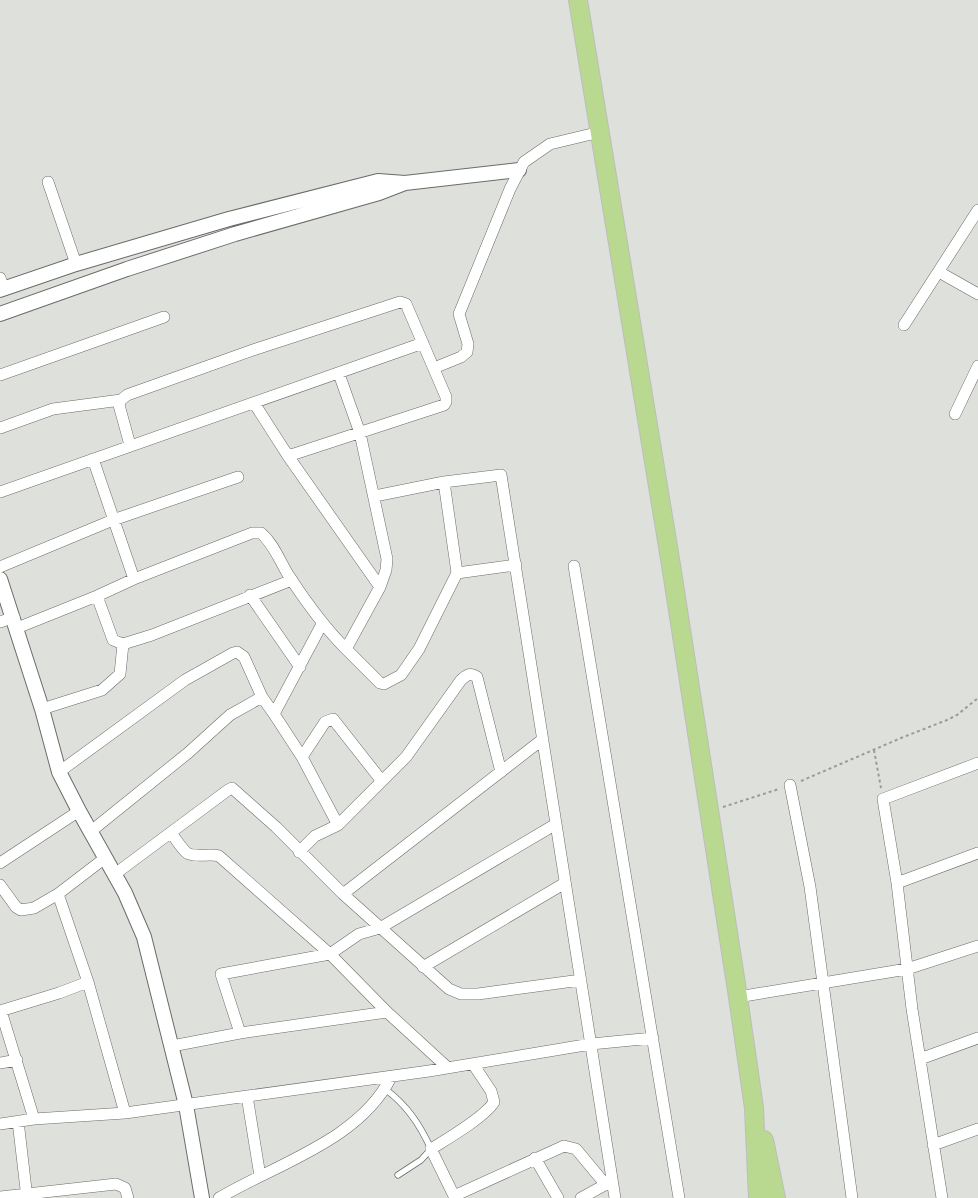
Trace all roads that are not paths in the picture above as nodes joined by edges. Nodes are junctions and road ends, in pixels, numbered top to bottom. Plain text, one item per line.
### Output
1 (578, 0) edge
2 (600, 132) junction
3 (520, 170) junction
4 (48, 182) dead end
5 (405, 183) junction
6 (978, 210) edge
7 (76, 264) junction
8 (939, 272) junction
9 (1, 286) edge
10 (978, 294) edge
11 (0, 314) edge
12 (164, 317) dead end
13 (904, 325) dead end
14 (423, 343) junction
15 (978, 366) edge
16 (434, 368) junction
17 (339, 374) junction
18 (0, 375) edge
19 (121, 400) junction
20 (254, 403) junction
21 (955, 414) dead end
22 (0, 428) edge
23 (360, 433) junction
24 (130, 446) junction
25 (288, 456) junction
26 (93, 459) junction
27 (238, 477) dead end
28 (444, 482) junction
29 (0, 492) edge
30 (375, 496) junction
31 (113, 520) junction
32 (516, 565) junction
33 (574, 566) dead end
34 (0, 567) edge
35 (458, 572) junction
36 (134, 578) junction
37 (0, 579) edge
38 (292, 580) junction
39 (380, 587) junction
40 (97, 596) junction
41 (250, 596) junction
42 (0, 622) edge
43 (15, 622) junction
44 (322, 624) junction
45 (123, 644) junction
46 (346, 649) junction
47 (300, 666) junction
48 (262, 697) junction
49 (42, 709) junction
50 (274, 714) junction
51 (543, 739) junction
52 (302, 757) junction
53 (978, 763) edge
54 (60, 772) junction
55 (501, 772) junction
56 (381, 780) junction
57 (790, 785) road end
58 (78, 812) junction
59 (556, 824) junction
60 (338, 825) junction
61 (90, 832) junction
62 (171, 832) junction
63 (299, 852) junction
64 (978, 853) edge
65 (105, 858) junction
66 (0, 863) edge
67 (115, 874) junction
68 (565, 883) junction
69 (897, 883) junction
70 (0, 885) edge
71 (58, 894) junction
72 (343, 894) junction
73 (380, 928) junction
74 (978, 946) edge
75 (330, 954) junction
76 (423, 967) junction
77 (907, 969) junction
78 (581, 980) junction
79 (88, 982) junction
80 (822, 983) junction
81 (738, 997) junction
82 (1, 1011) edge
83 (387, 1012) junction
84 (240, 1033) junction
85 (653, 1038) junction
86 (978, 1038) edge
87 (591, 1044) junction
88 (172, 1046) junction
89 (920, 1059) junction
90 (17, 1060) junction
91 (0, 1063) edge
92 (473, 1064) junction
93 (448, 1068) junction
94 (391, 1077) junction
95 (385, 1088) junction
96 (247, 1096) junction
97 (186, 1104) junction
98 (754, 1108) junction
99 (125, 1113) junction
100 (34, 1119) junction
101 (18, 1121) junction
102 (0, 1124) edge
103 (978, 1129) edge
104 (933, 1145) junction
105 (431, 1149) junction
106 (535, 1158) junction
107 (398, 1174) dead end
108 (260, 1176) junction
109 (609, 1183) junction
110 (76, 1193) edge
111 (26, 1196) edge
112 (0, 1197) edge
113 (454, 1197) edge
114 (128, 1198) edge
115 (202, 1198) edge
116 (219, 1198) edge
117 (558, 1198) edge
118 (581, 1198) edge
119 (615, 1198) edge
120 (679, 1198) edge
121 (758, 1198) edge
122 (776, 1198) edge
123 (852, 1198) edge
124 (942, 1198) edge

1 - 2 main road
2 - 3 street
2 - 81 main road
3 - 5 street
3 - 16 street
4 - 7 street
5 - 7 street
5 - 11 street
6 - 8 street
7 - 9 street
8 - 10 street
8 - 13 street
12 - 18 street
14 - 16 street
14 - 17 street
14 - 19 street
15 - 21 street
16 - 23 street
17 - 20 street
17 - 23 street
19 - 22 street
19 - 24 street
20 - 24 street
20 - 25 street
23 - 25 street
23 - 30 street
24 - 26 street
25 - 39 street
26 - 29 street
26 - 31 street
27 - 31 street
28 - 30 street
28 - 32 street
28 - 35 street
30 - 39 street
31 - 34 street
31 - 36 street
32 - 35 street
32 - 51 street
33 - 85 street
35 - 46 street
36 - 38 street
36 - 40 street
37 - 43 street
38 - 41 street
38 - 44 street
39 - 46 street
40 - 43 street
40 - 45 street
41 - 45 street
41 - 47 street
42 - 43 street
43 - 49 street
44 - 46 street
44 - 47 street
45 - 49 street
47 - 50 street
48 - 50 street
48 - 54 street
48 - 61 street
49 - 54 street
50 - 52 street
51 - 55 street
51 - 59 street
52 - 56 street
52 - 60 street
53 - 69 street
54 - 58 street
55 - 56 street
55 - 72 street
56 - 60 street
57 - 80 street
58 - 61 street
58 - 66 street
59 - 68 street
59 - 73 street
60 - 63 street
61 - 65 street
62 - 63 street
62 - 67 street
62 - 75 street
63 - 72 street
64 - 69 street
65 - 67 street
65 - 71 street
67 - 88 street
68 - 76 street
68 - 78 street
69 - 77 street
70 - 71 street
71 - 79 street
72 - 73 street
73 - 75 street
73 - 76 street
74 - 77 street
75 - 83 street
75 - 84 street
76 - 78 street
77 - 80 street
77 - 89 street
78 - 87 street
79 - 82 street
79 - 99 street
80 - 81 street
80 - 123 street
81 - 98 main road
82 - 90 street
83 - 84 street
83 - 93 street
84 - 88 street
85 - 87 street
85 - 120 street
86 - 89 street
87 - 92 street
87 - 109 street
88 - 97 street
89 - 104 street
90 - 91 street
90 - 100 street
92 - 93 street
92 - 105 street
93 - 94 street
94 - 95 street
94 - 96 street
95 - 105 lane
95 - 108 street
96 - 97 street
96 - 108 street
97 - 99 street
97 - 115 street
98 - 121 main road
98 - 122 main road
99 - 100 street
100 - 101 street
101 - 102 street
101 - 111 street
103 - 104 street
104 - 124 street
105 - 107 lane
105 - 113 street
106 - 109 street
106 - 113 street
106 - 117 street
108 - 116 street
109 - 118 street
109 - 119 street
110 - 111 street
110 - 114 street
111 - 112 street

